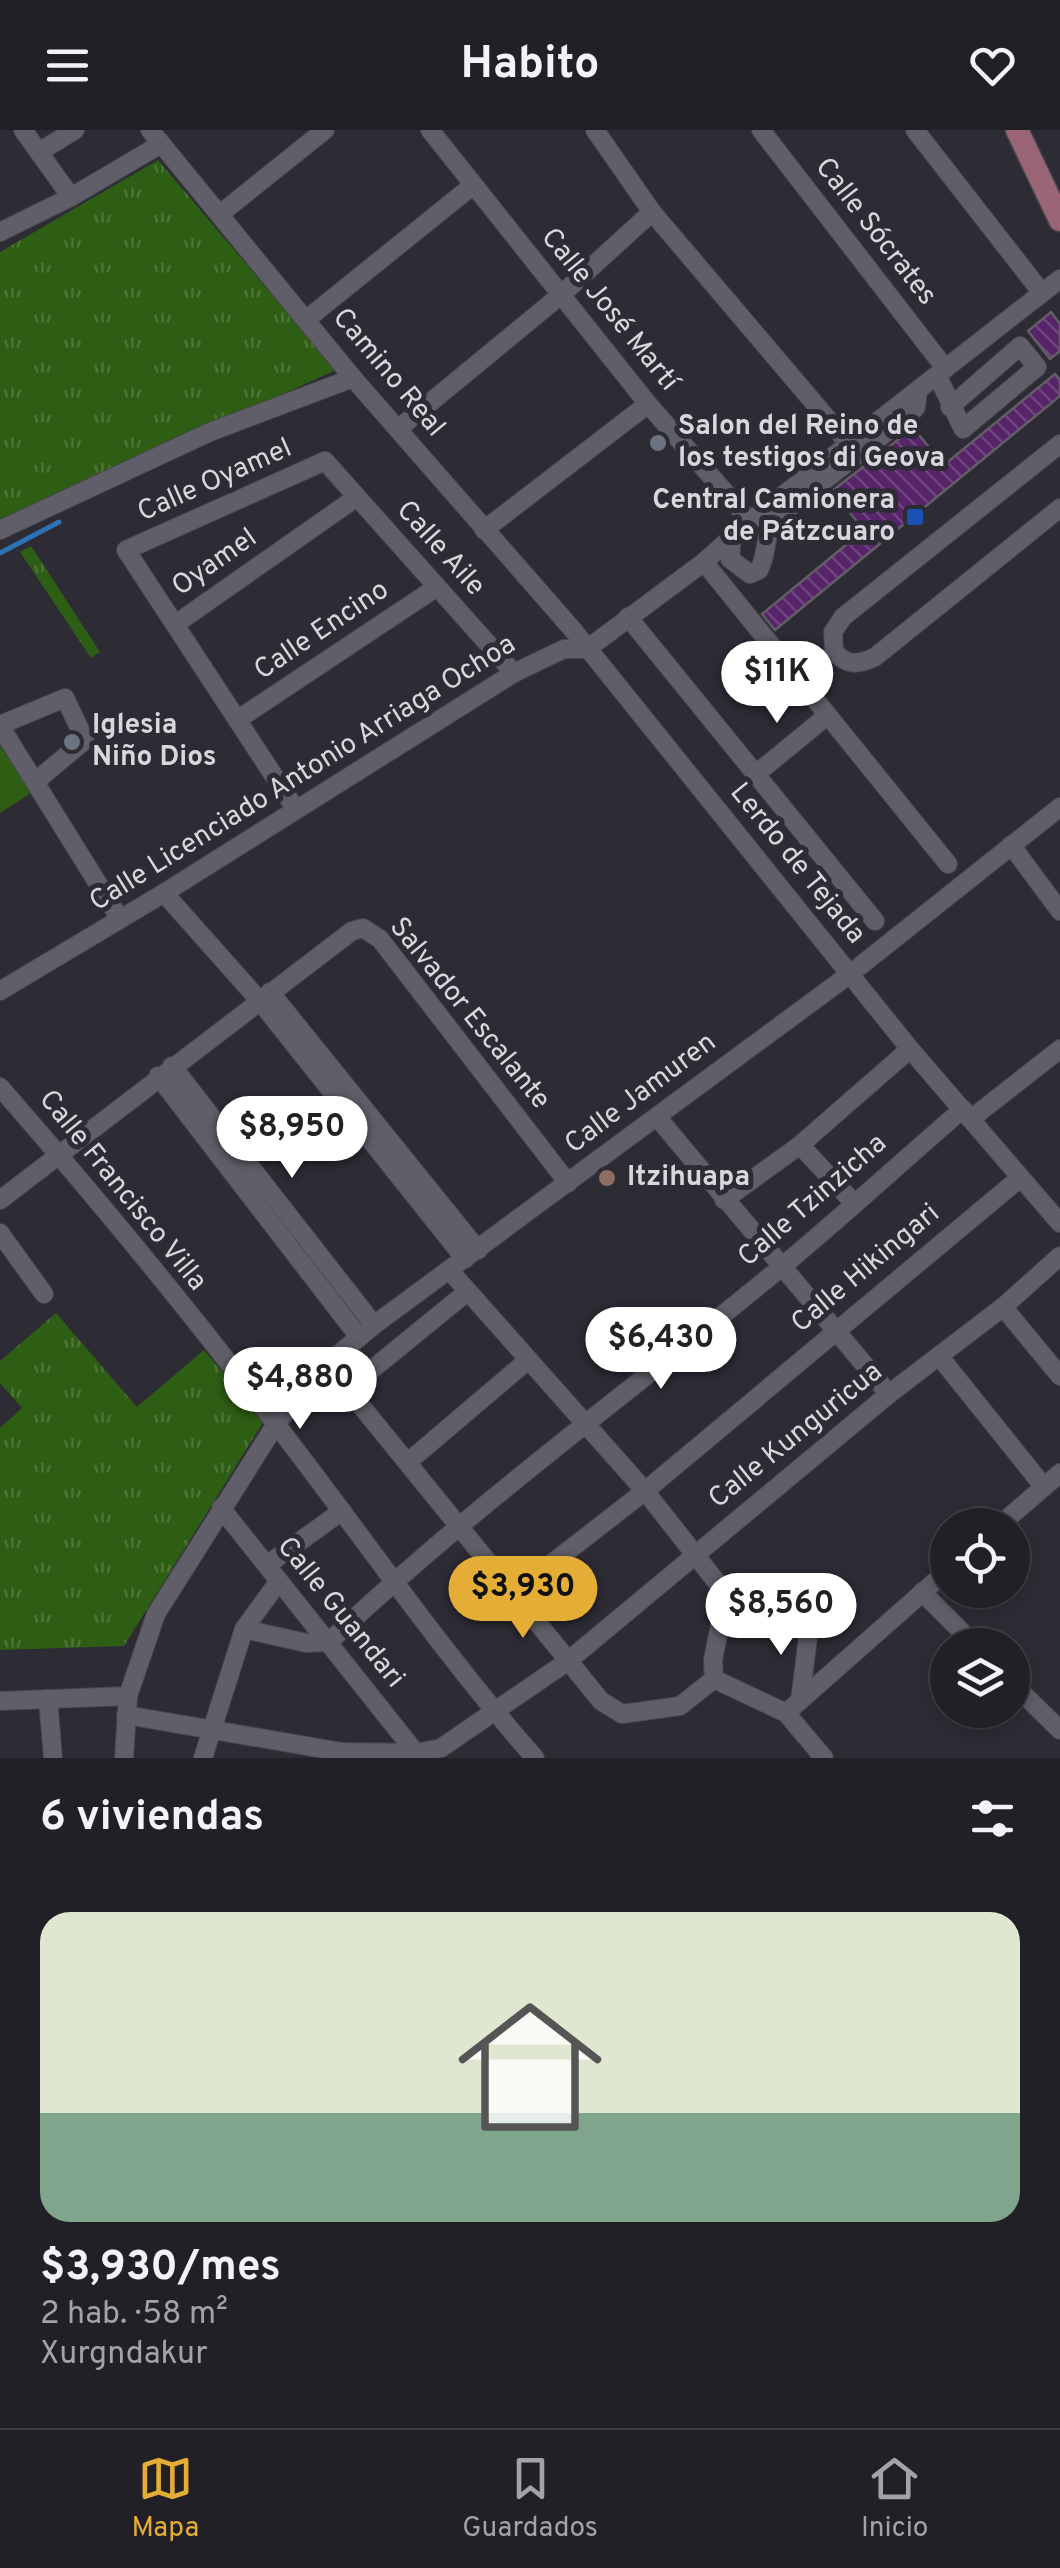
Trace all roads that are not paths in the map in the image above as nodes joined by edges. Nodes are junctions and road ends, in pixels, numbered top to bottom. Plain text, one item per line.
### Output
1 (22, 130) edge
2 (74, 130) edge
3 (325, 130) edge
4 (430, 130) edge
5 (596, 130) edge
6 (761, 130) edge
7 (915, 130) edge
8 (1017, 130) edge
9 (156, 137) edge
10 (39, 152) junction
11 (472, 186) junction
12 (71, 197) junction
13 (652, 212) junction
14 (220, 214) junction
15 (1060, 220) edge
16 (0, 232) edge
17 (1060, 279) edge
18 (1042, 293) junction
19 (562, 294) junction
20 (307, 319) junction
21 (941, 372) junction
22 (354, 378) junction
23 (918, 390) junction
24 (648, 404) junction
25 (950, 407) junction
26 (398, 429) junction
27 (849, 444) junction
28 (1060, 444) edge
29 (325, 461) joint
30 (357, 496) junction
31 (1060, 508) edge
32 (750, 522) junction
33 (0, 530) edge
34 (484, 530) junction
35 (732, 537) junction
36 (126, 550) joint
37 (704, 562) junction
38 (437, 587) junction
39 (628, 617) junction
40 (177, 624) junction
41 (587, 649) junction
42 (514, 673) junction
43 (828, 715) junction
44 (238, 720) junction
45 (0, 726) edge
46 (756, 774) junction
47 (36, 781) junction
48 (1060, 807) edge
49 (295, 808) junction
50 (1011, 845) junction
51 (948, 864) dead end
52 (164, 893) junction
53 (1060, 911) edge
54 (120, 919) junction
55 (875, 921) dead end
56 (850, 974) junction
57 (0, 991) edge
58 (264, 996) junction
59 (910, 1049) junction
60 (1060, 1049) edge
61 (165, 1071) junction
62 (0, 1087) edge
63 (968, 1114) junction
64 (657, 1117) junction
65 (800, 1145) junction
66 (60, 1156) junction
67 (1020, 1178) junction
68 (568, 1182) junction
69 (0, 1200) edge
70 (724, 1200) junction
71 (853, 1202) junction
72 (1060, 1224) edge
73 (0, 1233) edge
74 (1060, 1256) edge
75 (464, 1260) junction
76 (782, 1267) junction
77 (467, 1292) junction
78 (44, 1294) dead end
79 (1003, 1308) junction
80 (836, 1329) junction
81 (366, 1331) junction
82 (940, 1356) junction
83 (528, 1360) junction
84 (327, 1364) junction
85 (1060, 1376) edge
86 (348, 1389) junction
87 (889, 1394) junction
88 (584, 1423) junction
89 (276, 1424) junction
90 (408, 1462) junction
91 (1060, 1472) edge
92 (1044, 1487) junction
93 (645, 1491) junction
94 (221, 1508) junction
95 (1020, 1508) edge
96 (342, 1511) junction
97 (460, 1526) junction
98 (696, 1554) junction
99 (266, 1565) junction
100 (394, 1580) junction
101 (279, 1581) junction
102 (930, 1585) edge
103 (515, 1592) junction
104 (922, 1592) junction
105 (810, 1621) dead end
106 (958, 1628) edge
107 (244, 1630) junction
108 (329, 1642) junction
109 (568, 1660) junction
110 (714, 1679) junction
111 (48, 1699) junction
112 (1030, 1700) edge
113 (0, 1701) edge
114 (127, 1706) junction
115 (793, 1707) junction
116 (495, 1712) junction
117 (1060, 1730) edge
118 (213, 1732) junction
119 (298, 1753) edge
120 (416, 1753) junction
121 (342, 1755) edge
122 (53, 1758) edge
123 (124, 1758) edge
124 (203, 1758) edge
125 (536, 1758) edge
126 (824, 1758) edge

1 - 10 street
2 - 10 street
3 - 14 street
4 - 11 street, Calle José Martí
5 - 13 street
6 - 21 street, Calle Sócrates
7 - 18 street
8 - 15 main road
9 - 12 street
9 - 14 street, Camino Real
10 - 12 street
11 - 19 street, Calle José Martí
11 - 20 street
12 - 16 street
13 - 19 street
13 - 27 street
14 - 20 street, Camino Real
17 - 18 street, Calle Licenciado Antonio Arriaga Ochoa
18 - 21 street, Calle Licenciado Antonio Arriaga Ochoa
19 - 24 street, Calle José Martí
19 - 26 street
20 - 22 street, Camino Real
21 - 23 street, Calle Licenciado Antonio Arriaga Ochoa
21 - 25 street, Calle Sócrates
22 - 26 street, Camino Real
22 - 33 street
23 - 27 street, Calle Licenciado Antonio Arriaga Ochoa
23 - 35 street
24 - 32 street, Calle José Martí
24 - 34 street
25 - 25 street
26 - 34 street, Camino Real
27 - 32 street, Calle Licenciado Antonio Arriaga Ochoa
28 - 31 street
29 - 30 street, Calle Aile
29 - 36 street, Calle Oyamel
30 - 38 street, Calle Aile
30 - 40 street, Oyamel
32 - 35 street, Calle Licenciado Antonio Arriaga Ochoa
34 - 41 street, Camino Real
35 - 37 street, Calle Licenciado Antonio Arriaga Ochoa
36 - 40 street, Oyamel
37 - 39 street, Calle Licenciado Antonio Arriaga Ochoa
37 - 43 street
38 - 42 street, Calle Aile
38 - 44 street, Calle Encino
39 - 41 street, Calle Licenciado Antonio Arriaga Ochoa
39 - 46 street
40 - 44 street
41 - 42 street, Calle Licenciado Antonio Arriaga Ochoa
41 - 56 street, Lerdo de Tejada
42 - 49 street, Calle Licenciado Antonio Arriaga Ochoa
43 - 46 street
43 - 51 street
44 - 49 street
45 - 47 street
45 - 47 street
46 - 55 street
47 - 54 street
48 - 50 street, Calle Jamuren
49 - 52 street, Calle Licenciado Antonio Arriaga Ochoa
50 - 53 street
50 - 56 street, Calle Jamuren
52 - 54 street, Calle Licenciado Antonio Arriaga Ochoa
52 - 58 street
54 - 57 street, Calle Licenciado Antonio Arriaga Ochoa
56 - 59 street, Lerdo de Tejada
56 - 64 street, Calle Jamuren
58 - 61 street
58 - 68 street, Salvador Escalante
58 - 75 street
59 - 63 street, Lerdo de Tejada
59 - 65 street
60 - 63 street, Calle Tzinzicha
61 - 66 street
61 - 81 street
62 - 66 street, Calle Francisco Villa
63 - 67 street, Lerdo de Tejada
63 - 71 street, Calle Tzinzicha
64 - 68 street, Calle Jamuren
64 - 70 street
65 - 70 street
65 - 71 street
66 - 69 street
66 - 89 street, Calle Francisco Villa
67 - 72 street, Lerdo de Tejada
67 - 80 street, Calle Hikingari
68 - 75 street, Calle Jamuren
70 - 76 street
71 - 76 street, Calle Tzinzicha
73 - 78 street
74 - 79 street, Calle Kunguricua
75 - 77 street
75 - 81 street, Calle Jamuren
76 - 80 street
76 - 88 street, Calle Tzinzicha
77 - 83 street
77 - 86 street
79 - 82 street, Calle Kunguricua
79 - 85 street
80 - 87 street
80 - 93 street, Calle Hikingari
81 - 84 street, Calle Jamuren
82 - 87 street, Calle Kunguricua
82 - 92 street
83 - 88 street
83 - 90 street
84 - 86 street
84 - 89 street, Calle Jamuren
86 - 90 street
87 - 98 street, Calle Kunguricua
88 - 93 street
88 - 97 street, Calle Tzinzicha
89 - 94 street, Calle Jamuren
89 - 96 street, Calle Francisco Villa
90 - 97 street
91 - 92 street
92 - 95 street
93 - 98 street
93 - 103 street, Calle Hikingari
94 - 99 street, Calle Guandari
94 - 114 street, Calle Jamuren
96 - 99 street
96 - 100 street, Calle Francisco Villa
97 - 100 street, Calle Tzinzicha
97 - 103 street
98 - 109 street, Calle Kunguricua
98 - 110 street
99 - 101 street, Calle Guandari
100 - 108 street, Calle Tzinzicha
100 - 116 street, Calle Francisco Villa
101 - 107 street
101 - 108 street, Calle Guandari
102 - 104 street
103 - 109 street
104 - 106 street
104 - 115 street
105 - 115 street
107 - 108 street
107 - 118 street
108 - 120 street, Calle Guandari
109 - 110 street
109 - 116 street, Calle Kunguricua
110 - 115 street
111 - 113 street
111 - 114 street
111 - 122 street
112 - 117 street
114 - 118 street
114 - 123 street, Calle Jamuren
115 - 126 street
116 - 120 street, Calle Kunguricua
116 - 125 street, Calle Francisco Villa
118 - 119 street
118 - 124 street
119 - 121 street
120 - 121 street

